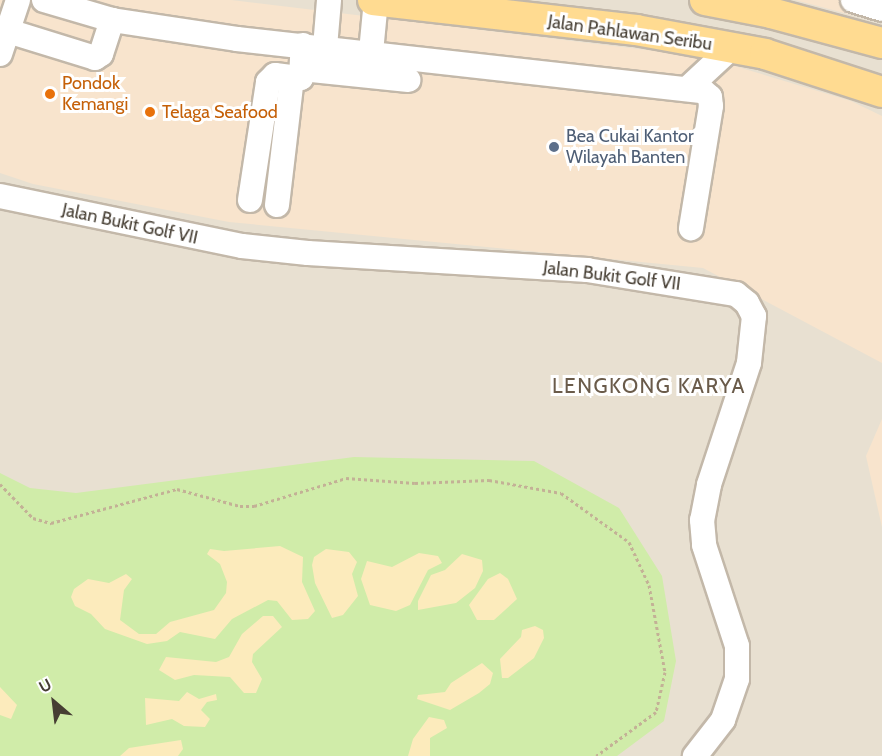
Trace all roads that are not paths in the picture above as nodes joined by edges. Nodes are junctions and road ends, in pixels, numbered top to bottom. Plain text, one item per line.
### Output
1 (18, 0) edge
2 (329, 0) edge
3 (374, 0) edge
4 (705, 0) edge
5 (51, 1) edge
6 (112, 20) junction
7 (8, 31) junction
8 (882, 43) edge
9 (314, 46) junction
10 (730, 48) junction
11 (371, 52) junction
12 (0, 54) edge
13 (297, 74) junction
14 (408, 80) dead end
15 (688, 88) junction
16 (882, 92) edge
17 (0, 196) edge
18 (250, 200) dead end
19 (277, 205) dead end
20 (691, 228) dead end
21 (695, 756) edge

1 - 7 street
2 - 9 street
3 - 10 main road, Jalan Pahlawan Seribu
3 - 11 street
4 - 8 main road
5 - 6 street
6 - 7 street
6 - 9 street
7 - 12 street
9 - 11 street
9 - 13 street
10 - 15 street
10 - 16 main road, Jalan Pahlawan Seribu
11 - 15 street
13 - 14 street
13 - 18 street
13 - 19 street
15 - 20 street
17 - 21 street, Jalan Bukit Golf VII

